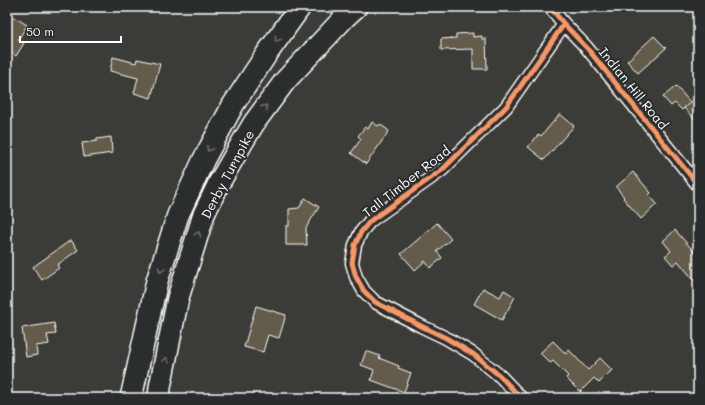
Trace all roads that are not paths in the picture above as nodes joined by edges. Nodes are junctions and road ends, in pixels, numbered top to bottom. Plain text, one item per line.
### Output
1 (300, 7) edge
2 (356, 7) edge
3 (550, 7) edge
4 (564, 24) junction
5 (698, 185) edge
6 (131, 398) edge
7 (159, 398) edge
8 (521, 398) edge

1 -> 6 highway, Derby Turnpike
7 -> 2 highway, Derby Turnpike
3 - 4 street, Indian Hill Road
4 - 5 street, Indian Hill Road
4 - 8 street, Tall Timber Road

